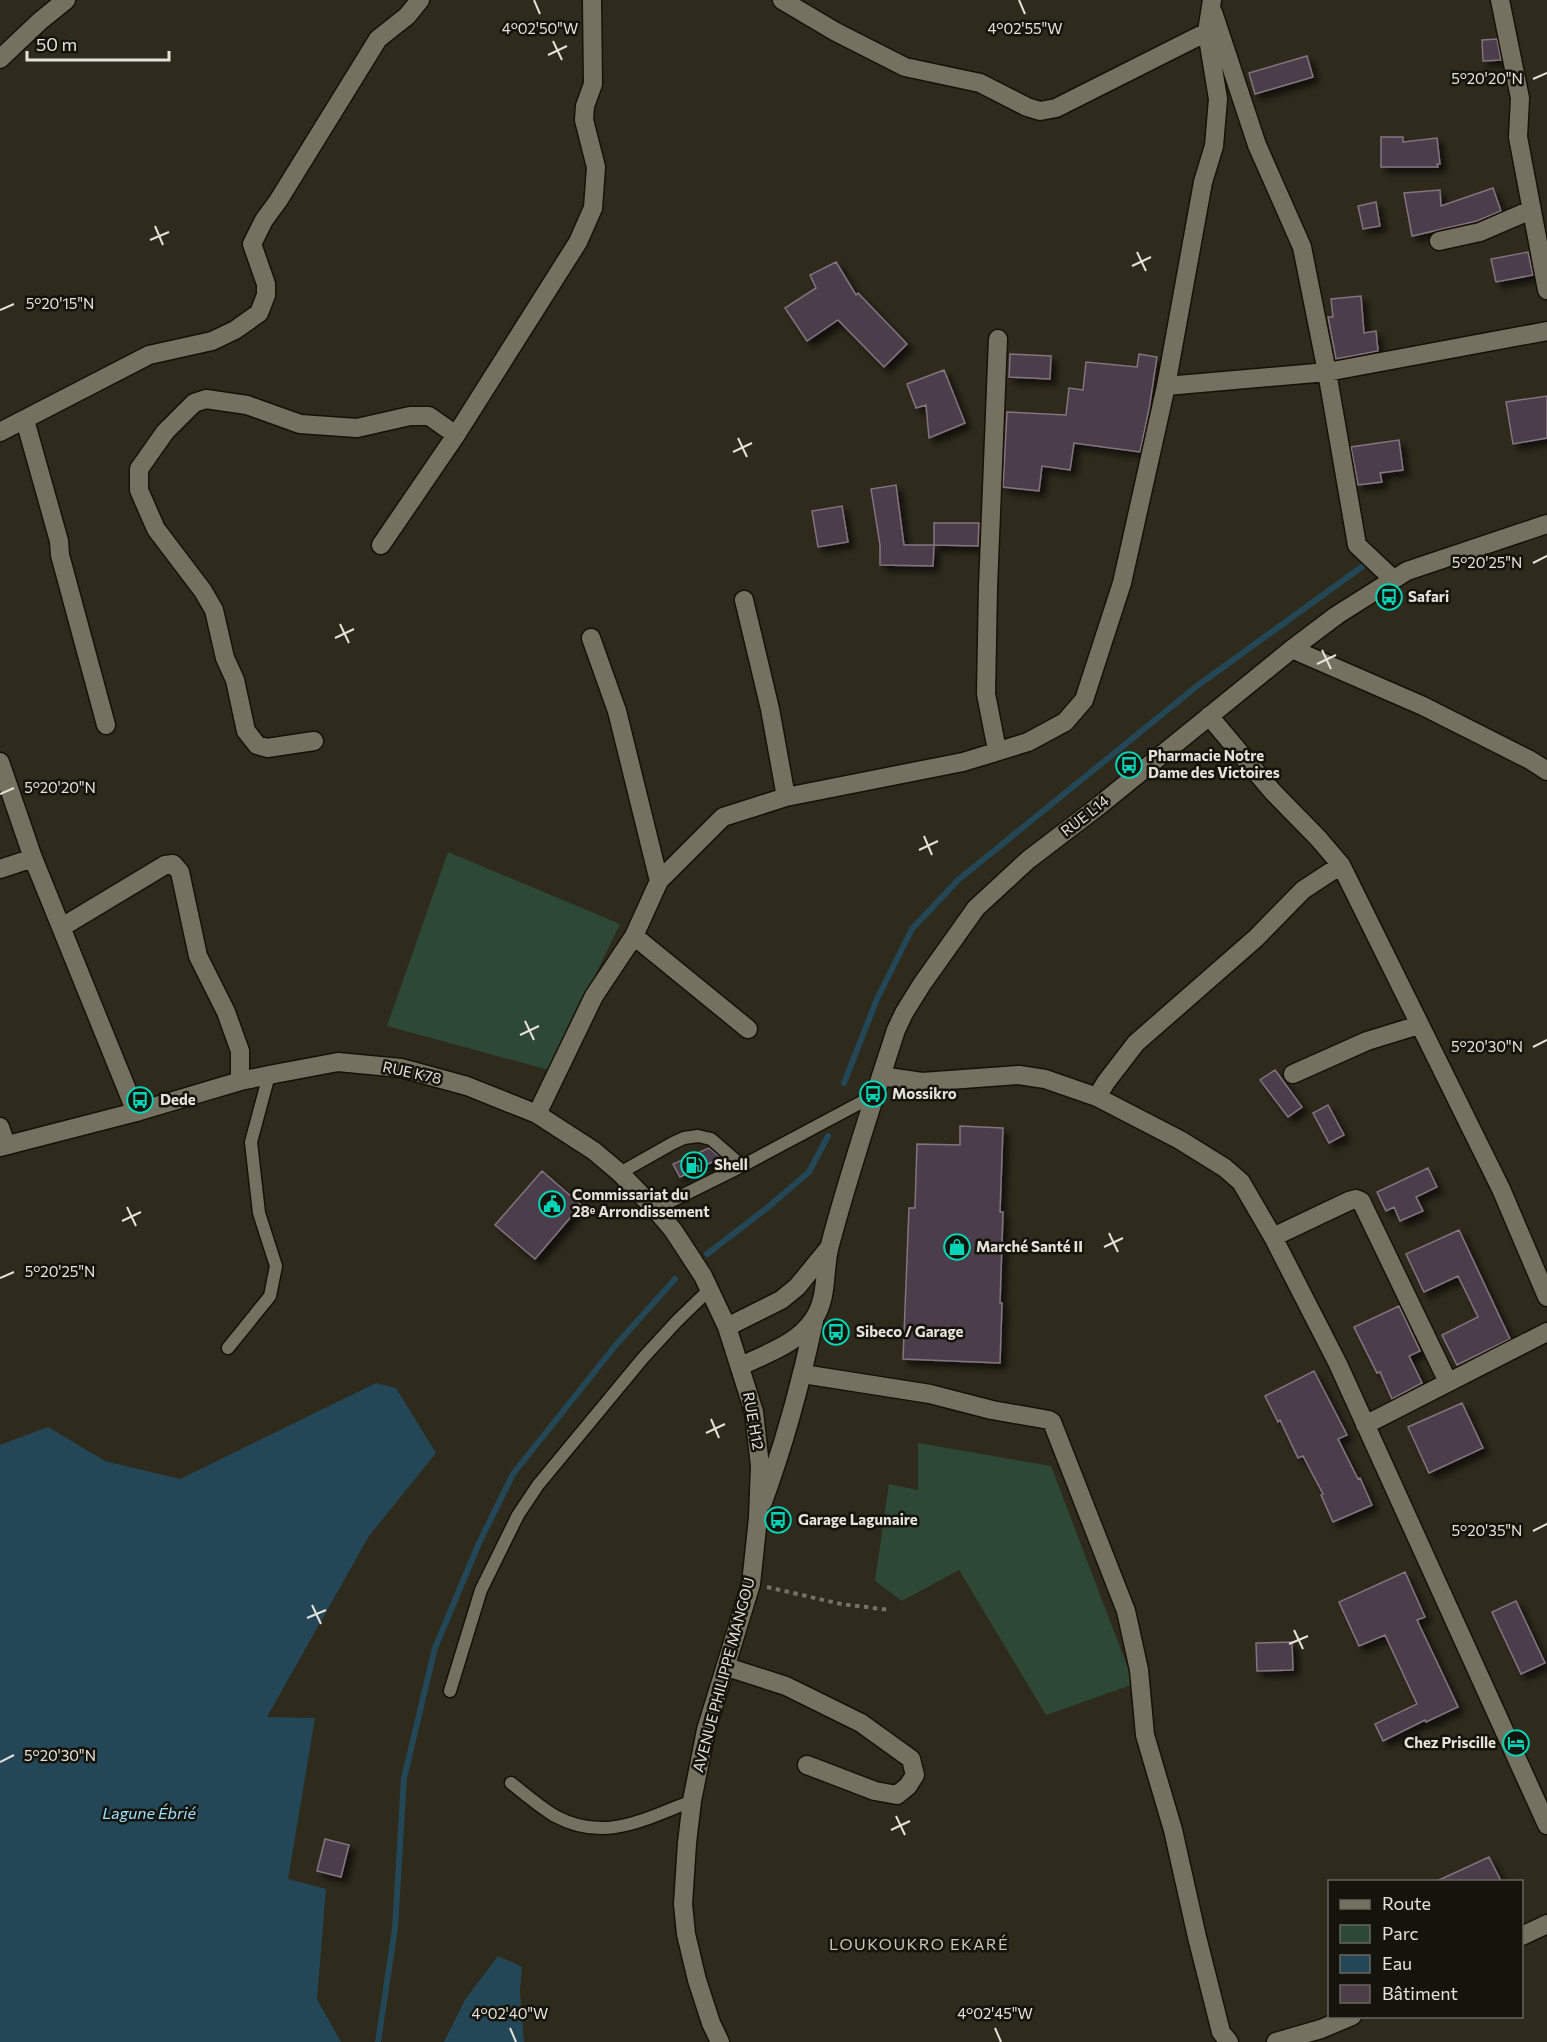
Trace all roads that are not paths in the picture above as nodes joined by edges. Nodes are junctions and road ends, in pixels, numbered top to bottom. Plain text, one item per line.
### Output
1 (66, 0) edge
2 (420, 0) edge
3 (592, 0) edge
4 (782, 0) edge
5 (1500, 0) edge
6 (1211, 3) edge
7 (1207, 32) junction
8 (0, 59) edge
9 (1531, 210) junction
10 (1439, 241) dead end
11 (1547, 290) edge
12 (1547, 331) edge
13 (998, 339) dead end
14 (1327, 372) junction
15 (1166, 386) junction
16 (25, 420) junction
17 (0, 432) edge
18 (456, 435) junction
19 (1547, 524) edge
20 (381, 545) dead end
21 (1394, 579) junction
22 (744, 600) dead end
23 (591, 638) dead end
24 (1292, 649) junction
25 (1209, 716) junction
26 (106, 725) dead end
27 (314, 741) dead end
28 (997, 750) junction
29 (0, 762) edge
30 (1546, 768) edge
31 (786, 797) junction
32 (33, 858) junction
33 (1341, 865) junction
34 (0, 869) edge
35 (659, 881) junction
36 (62, 927) junction
37 (634, 936) junction
38 (1419, 1025) junction
39 (748, 1029) dead end
40 (1293, 1074) dead end
41 (269, 1075) junction
42 (881, 1076) junction
43 (240, 1081) junction
44 (875, 1095) junction
45 (1096, 1097) junction
46 (136, 1112) junction
47 (537, 1114) junction
48 (0, 1127) edge
49 (3, 1146) edge
50 (742, 1166) junction
51 (620, 1173) junction
52 (655, 1209) junction
53 (1273, 1237) junction
54 (829, 1248) junction
55 (710, 1289) junction
56 (1547, 1297) edge
57 (814, 1319) junction
58 (727, 1327) junction
59 (1547, 1332) edge
60 (228, 1348) dead end
61 (741, 1366) junction
62 (803, 1374) junction
63 (1448, 1382) junction
64 (1365, 1425) junction
65 (758, 1518) junction
66 (727, 1667) junction
67 (450, 1691) dead end
68 (807, 1765) dead end
69 (510, 1783) dead end
70 (692, 1801) junction
71 (1547, 1825) edge
72 (1547, 1924) edge
73 (1523, 1935) edge
74 (1347, 2018) edge
75 (720, 2042) edge
76 (1229, 2042) edge
77 (1276, 2042) edge

1 - 8 street
2 - 16 street
3 - 18 street
4 - 7 street
5 - 9 street
6 - 7 street
6 - 14 street
7 - 15 street
9 - 10 street
9 - 11 street
12 - 14 street
13 - 28 street
14 - 15 street
14 - 21 street
15 - 28 street
16 - 17 street
16 - 26 street
18 - 20 street
18 - 27 street
19 - 21 street, RUE L14
21 - 24 street, RUE L14
22 - 31 street
23 - 35 street
24 - 25 street, RUE L14
24 - 30 street
25 - 33 street
25 - 42 street, RUE L14
28 - 31 street
29 - 32 street
31 - 35 street
32 - 34 street
32 - 36 street
33 - 38 street
33 - 45 street
35 - 37 street
36 - 43 street
36 - 46 street
37 - 39 street
37 - 47 street
38 - 40 street
38 - 56 street
41 - 43 street, RUE K78
41 - 47 street, RUE K78
41 - 60 lane
42 - 44 street, RUE L14
42 - 45 street
43 - 46 street, RUE K78
44 - 50 lane
44 - 54 street, RUE L14
45 - 53 street
46 - 49 street, RUE K78
47 - 51 street, RUE K78
48 - 49 street
50 - 51 lane
50 - 52 lane
51 - 52 street, RUE K78
52 - 55 street, RUE K78
53 - 63 street
53 - 64 street
54 - 57 street, RUE L14
54 - 58 street, RUE L14
55 - 58 street, RUE K78
55 - 67 lane
57 - 61 street, RUE L14
57 - 62 street
58 - 61 street, RUE H12
59 - 63 street
61 - 65 street, RUE H12
62 - 65 street
62 - 76 street
63 - 64 street
64 - 71 street
65 - 66 street, AVENUE PHILIPPE MANGOU
66 - 68 street
66 - 70 street, AVENUE PHILIPPE MANGOU
69 - 70 lane
70 - 75 street, AVENUE PHILIPPE MANGOU
72 - 73 street
74 - 77 street

